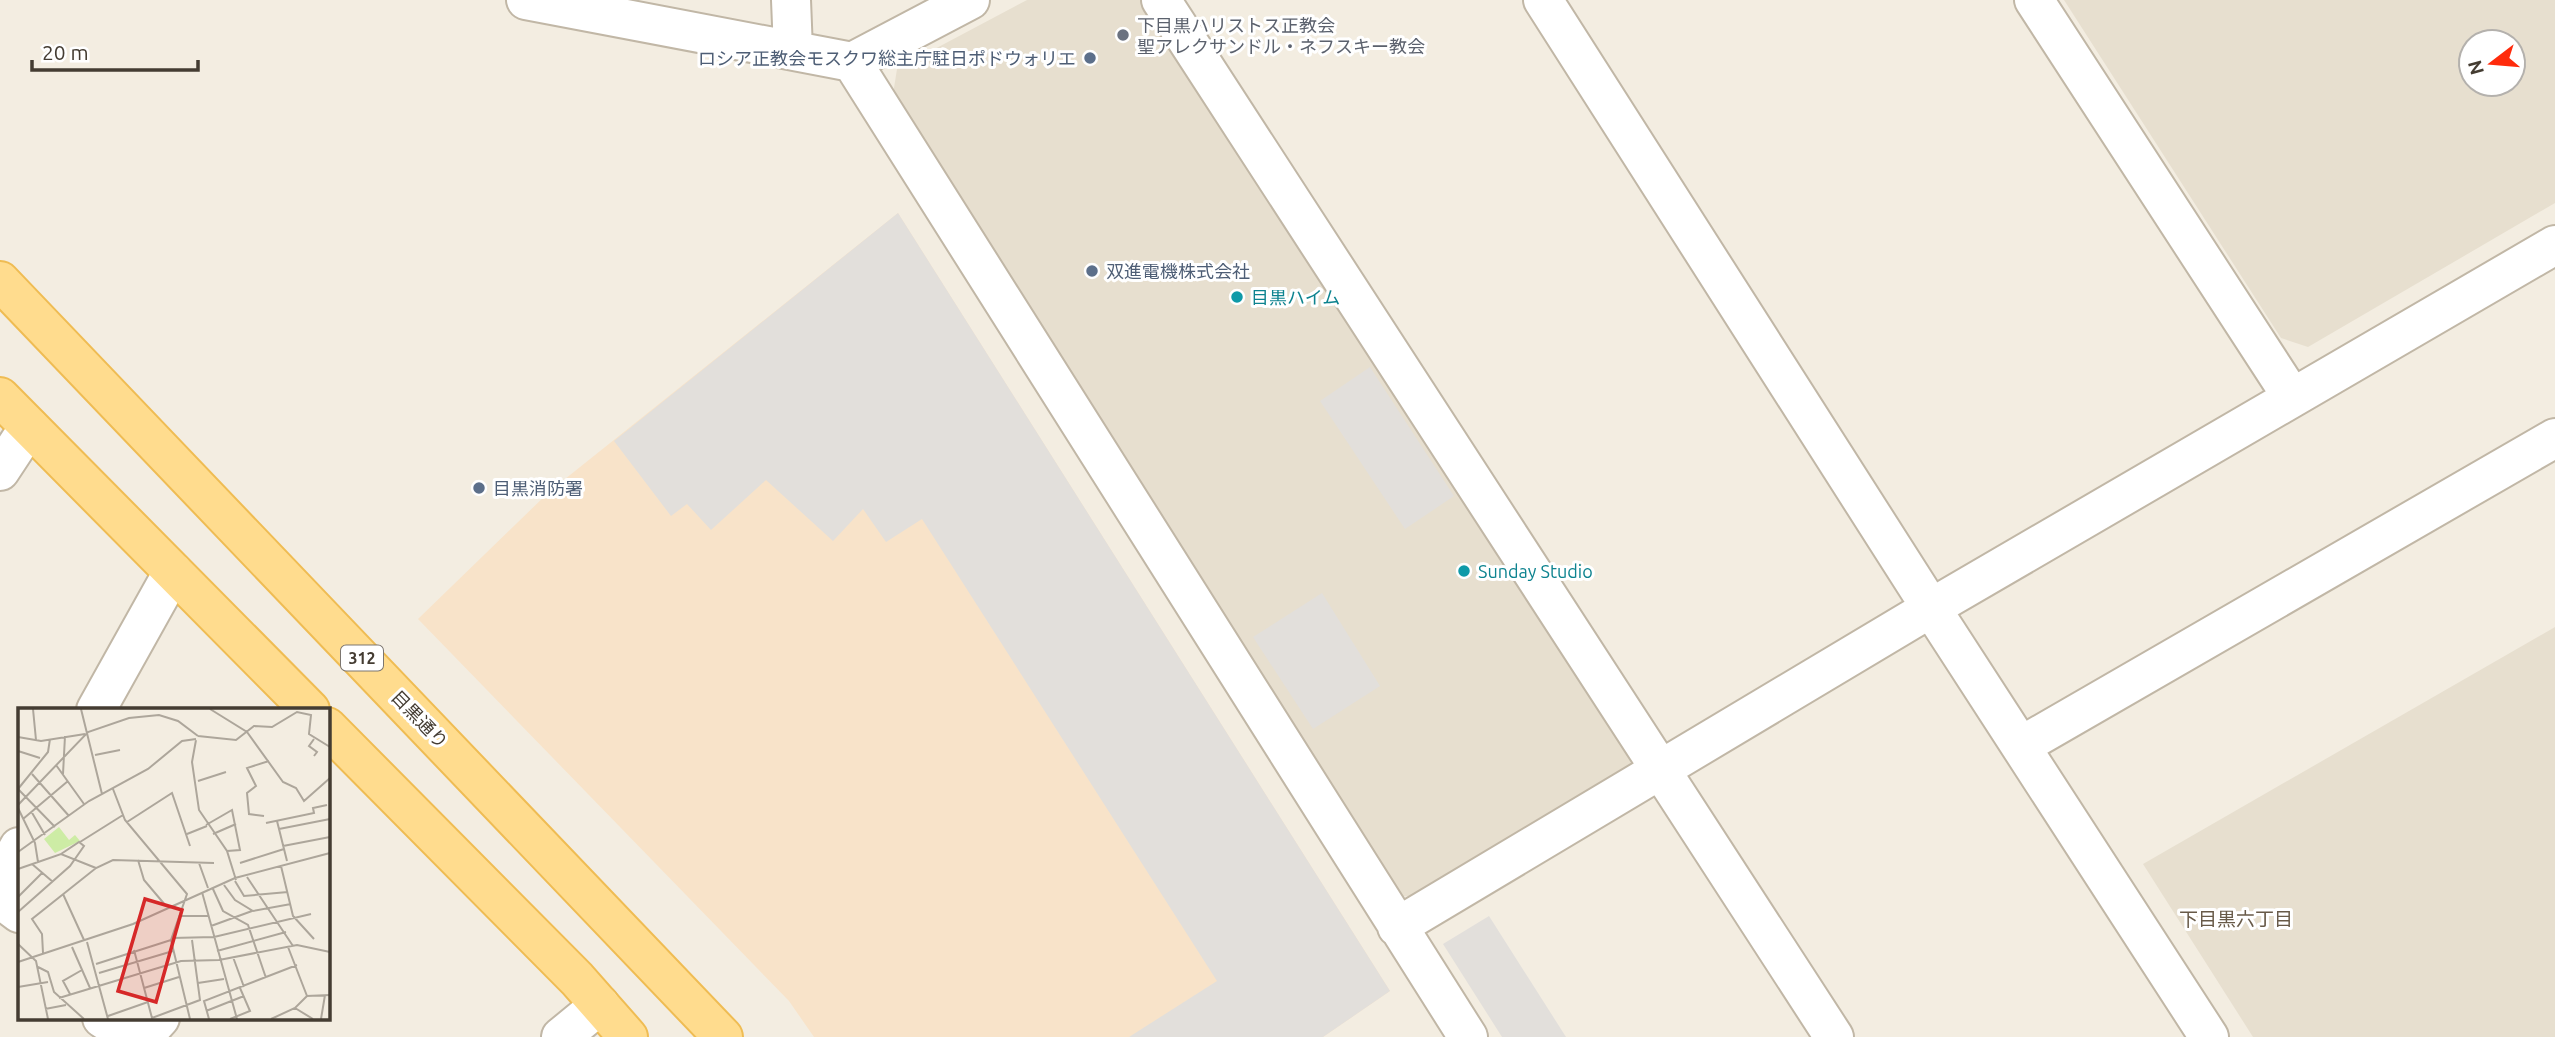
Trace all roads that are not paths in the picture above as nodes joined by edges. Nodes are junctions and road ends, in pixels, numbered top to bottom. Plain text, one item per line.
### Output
1 (526, 0) edge
2 (791, 0) edge
3 (970, 0) edge
4 (1161, 0) edge
5 (1543, 0) edge
6 (2034, 0) edge
7 (793, 50) junction
8 (852, 62) junction
9 (2555, 245) edge
10 (0, 281) edge
11 (0, 397) edge
12 (2292, 397) junction
13 (29, 427) junction
14 (2555, 438) edge
15 (0, 471) edge
16 (173, 572) junction
17 (1931, 608) junction
18 (97, 708) edge
19 (308, 708) edge
20 (329, 729) edge
21 (2021, 746) junction
22 (1661, 769) junction
23 (18, 849) edge
24 (0, 881) edge
25 (0, 899) edge
26 (18, 912) edge
27 (1397, 927) junction
28 (600, 1005) junction
29 (105, 1020) edge
30 (158, 1020) edge
31 (131, 1037) edge
32 (143, 1037) edge
33 (561, 1037) edge
34 (628, 1037) edge
35 (723, 1037) edge
36 (1468, 1037) edge
37 (1834, 1037) edge
38 (2209, 1037) edge

1 - 7 street
2 - 7 street
3 - 8 street
4 - 22 street
5 - 17 street
6 - 12 street
7 - 8 street
8 - 27 street
9 - 12 street
10 - 35 main road, 目黒通り / 312
11 - 13 main road
12 - 17 street
13 - 15 street
13 - 16 main road
14 - 21 street
16 - 18 street
16 - 19 main road
17 - 21 street
17 - 22 street
20 - 28 main road
21 - 38 street
22 - 27 street
22 - 37 street
23 - 24 street
25 - 26 street
27 - 36 street
28 - 33 street
28 - 34 main road
29 - 31 street
30 - 32 street

